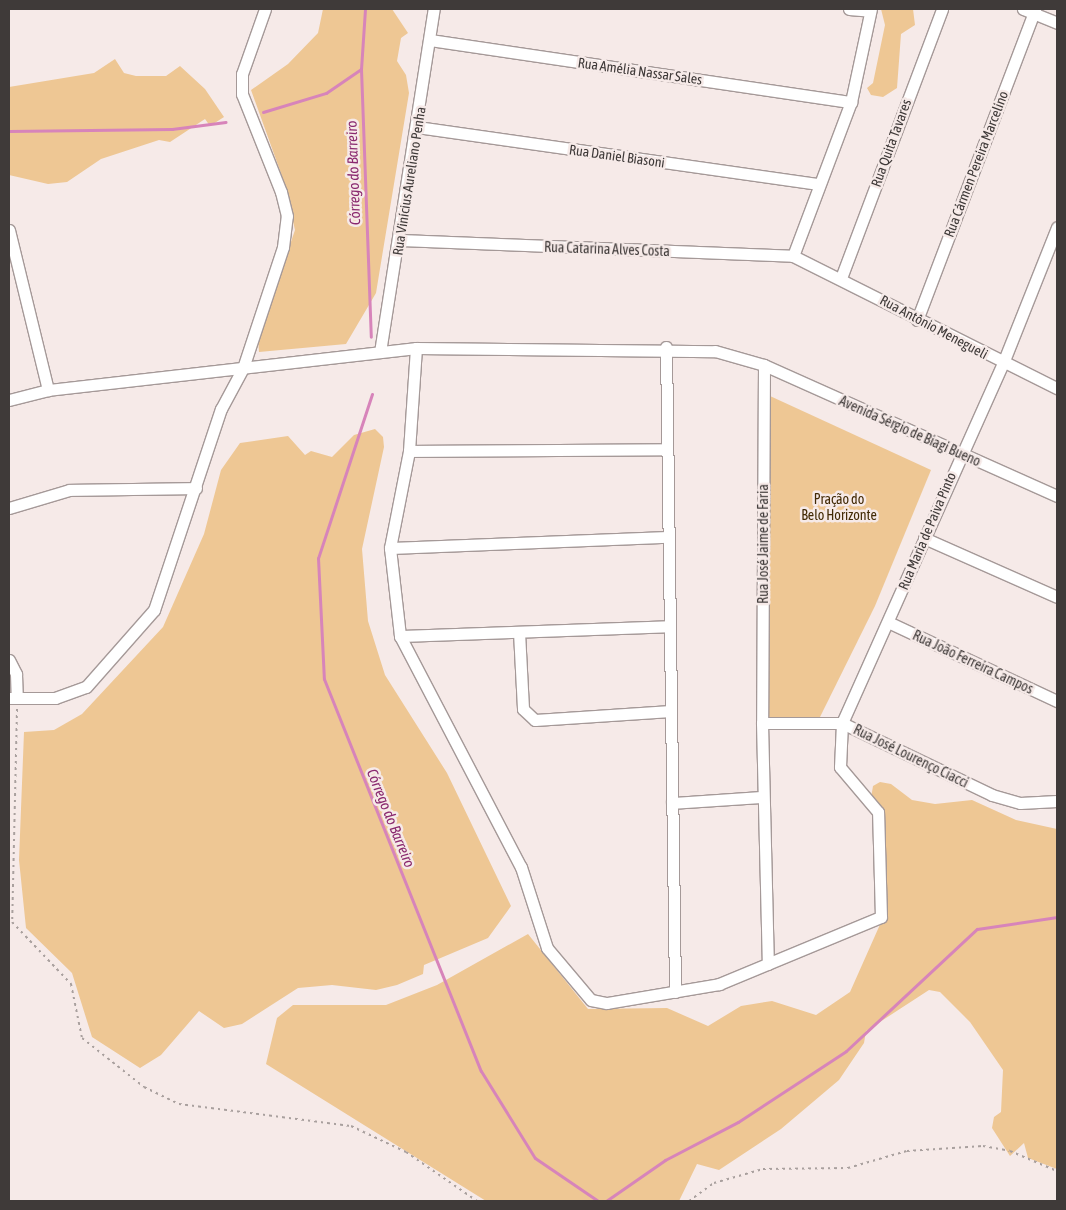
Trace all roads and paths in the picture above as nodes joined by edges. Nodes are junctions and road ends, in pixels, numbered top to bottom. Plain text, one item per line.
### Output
1 (265, 9) edge
2 (434, 9) edge
3 (849, 9) edge
4 (942, 9) edge
5 (870, 10) edge
6 (1031, 10) edge
7 (1057, 23) edge
8 (430, 40) junction
9 (851, 102) junction
10 (417, 128) junction
11 (817, 184) junction
12 (1057, 227) edge
13 (9, 230) edge
14 (400, 240) junction
15 (793, 256) junction
16 (812, 263) joint
17 (841, 278) junction
18 (917, 320) junction
19 (666, 347) junction
20 (416, 348) junction
21 (380, 352) junction
22 (1003, 363) junction
23 (764, 365) junction
24 (243, 368) junction
25 (1057, 388) edge
26 (48, 390) junction
27 (9, 400) edge
28 (667, 449) junction
29 (409, 451) junction
30 (961, 453) junction
31 (196, 488) junction
32 (1057, 496) edge
33 (9, 508) edge
34 (668, 536) junction
35 (924, 538) junction
36 (390, 548) junction
37 (1057, 597) edge
38 (888, 622) junction
39 (670, 626) junction
40 (519, 632) junction
41 (400, 636) junction
42 (9, 660) edge
43 (13, 698) edge
44 (1057, 701) edge
45 (671, 711) junction
46 (762, 723) junction
47 (842, 723) junction
48 (763, 796) junction
49 (1057, 801) edge
50 (672, 803) junction
51 (768, 964) junction
52 (675, 992) junction
53 (1057, 1171) edge
54 (477, 1201) edge
55 (689, 1201) edge

1 - 24 street
2 - 8 street, Rua Vinícius Aureliano Penha
3 - 5 street
4 - 17 street, Rua Quita Tavares
5 - 9 street
6 - 7 street
6 - 18 street, Rua Cármen Pereira Marcelino
8 - 9 street, Rua Amélia Nassar Sales
8 - 10 street, Rua Vinícius Aureliano Penha
9 - 11 street
10 - 11 street, Rua Daniel Biasoni
10 - 14 street, Rua Vinícius Aureliano Penha
11 - 15 street
12 - 22 street, Rua Maria de Paiva Pinto
13 - 26 street
14 - 15 street, Rua Catarina Alves Costa
14 - 21 street, Rua Vinícius Aureliano Penha
15 - 16 street, Rua Catarina Alves Costa
16 - 17 street, Rua Antônio Menegueli
17 - 18 street, Rua Antônio Menegueli
18 - 22 street, Rua Antônio Menegueli
19 - 20 street, Avenida Sérgio de Biagi Bueno
19 - 23 street, Avenida Sérgio de Biagi Bueno
19 - 28 street
20 - 21 street, Avenida Sérgio de Biagi Bueno
20 - 29 street
21 - 24 street, Avenida Sérgio de Biagi Bueno
22 - 25 street, Rua Antônio Menegueli
22 - 30 street, Rua Maria de Paiva Pinto
23 - 30 street, Avenida Sérgio de Biagi Bueno
23 - 46 street, Rua José Jaime de Faria
24 - 26 street, Avenida Sérgio de Biagi Bueno
24 - 31 street
26 - 27 street, Avenida Sérgio de Biagi Bueno
28 - 29 street
28 - 34 street
29 - 36 street
30 - 32 street, Avenida Sérgio de Biagi Bueno
30 - 35 street, Rua Maria de Paiva Pinto
31 - 33 street
31 - 43 street
34 - 36 street
34 - 39 street
35 - 37 street
35 - 38 street, Rua Maria de Paiva Pinto
36 - 41 street
38 - 44 street, Rua João Ferreira Campos
38 - 47 street, Rua Maria de Paiva Pinto
39 - 40 street
39 - 45 street
40 - 41 street
40 - 45 street
41 - 52 street
42 - 43 street
43 - 54 path
45 - 50 street
46 - 47 street, Rua José Lourenço Ciacci
46 - 48 street, Rua José Jaime de Faria
47 - 49 street, Rua José Lourenço Ciacci
47 - 51 street
48 - 50 street
48 - 51 street, Rua José Jaime de Faria
50 - 52 street
51 - 52 street
53 - 55 path

